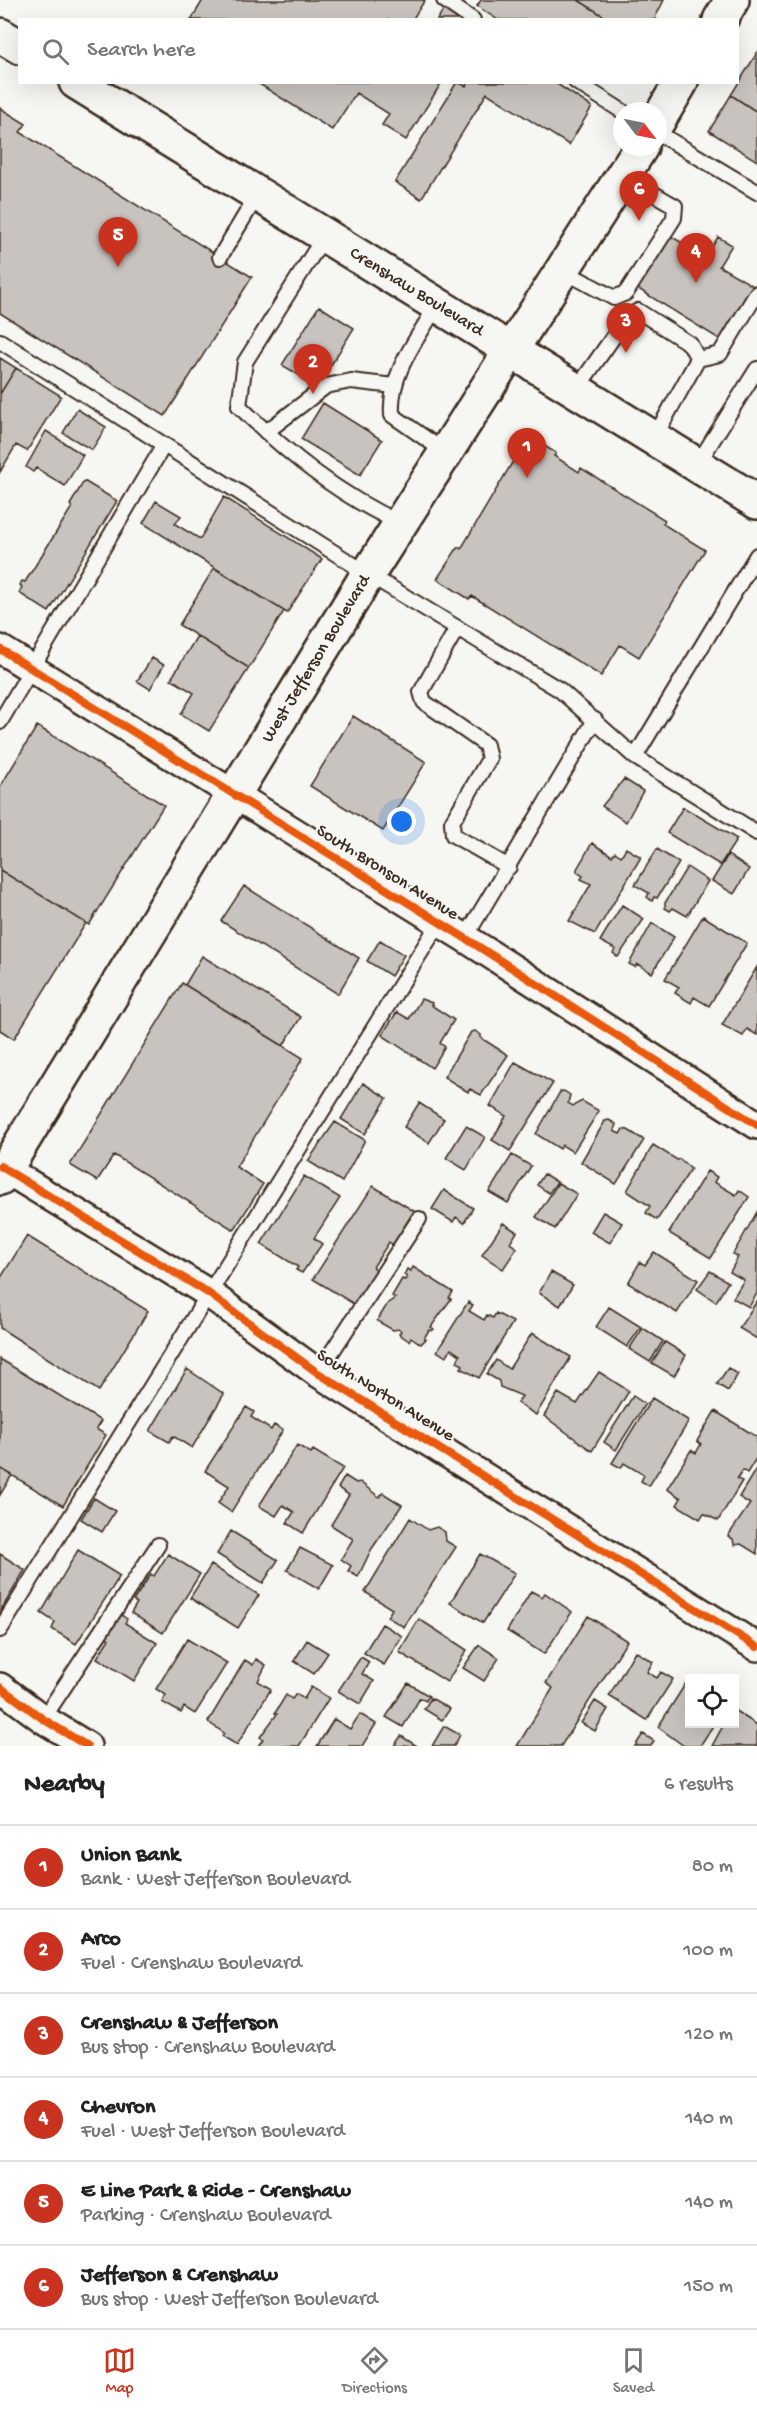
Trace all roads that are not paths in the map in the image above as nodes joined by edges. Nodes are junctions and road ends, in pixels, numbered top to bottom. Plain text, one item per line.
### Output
1 (732, 0) edge
2 (447, 1) edge
3 (470, 18) edge
4 (721, 18) edge
5 (0, 35) edge
6 (18, 46) edge
7 (79, 84) edge
8 (579, 84) edge
9 (680, 84) edge
10 (613, 105) edge
11 (667, 106) edge
12 (667, 138) edge
13 (635, 156) edge
14 (623, 176) junction
15 (757, 192) edge
16 (258, 194) junction
17 (325, 235) junction
18 (220, 257) dead end
19 (562, 270) junction
20 (757, 293) edge
21 (614, 298) junction
22 (438, 305) junction
23 (626, 319) junction
24 (0, 341) edge
25 (510, 349) junction
26 (698, 359) junction
27 (757, 369) edge
28 (394, 386) junction
29 (576, 390) junction
30 (266, 432) junction
31 (654, 438) junction
32 (164, 445) junction
33 (445, 452) junction
34 (697, 465) junction
35 (757, 502) edge
36 (400, 524) junction
37 (757, 555) edge
38 (368, 574) junction
39 (457, 628) junction
40 (0, 649) edge
41 (34, 669) junction
42 (595, 720) junction
43 (0, 722) edge
44 (635, 758) junction
45 (233, 796) junction
46 (757, 833) edge
47 (509, 867) junction
48 (438, 923) junction
49 (465, 939) junction
50 (757, 1125) edge
51 (2, 1171) edge
52 (419, 1219) dead end
53 (208, 1293) junction
54 (318, 1373) junction
55 (158, 1545) dead end
56 (0, 1630) edge
57 (757, 1647) edge
58 (0, 1687) edge
59 (44, 1719) junction
60 (87, 1746) edge

1 - 4 main road
2 - 3 lane
5 - 6 main road
7 - 16 main road, Crenshaw Boulevard
8 - 10 lane
9 - 11 main road
12 - 15 lane
13 - 14 main road, West Jefferson Boulevard
14 - 19 main road, West Jefferson Boulevard
14 - 21 lane
16 - 17 main road, Crenshaw Boulevard
16 - 18 lane
17 - 22 main road, Crenshaw Boulevard
17 - 30 lane
19 - 21 lane
19 - 25 main road, West Jefferson Boulevard
20 - 26 lane
21 - 23 lane
22 - 25 main road, Crenshaw Boulevard
22 - 28 lane
23 - 26 lane
23 - 29 lane
24 - 32 lane
25 - 29 main road, Crenshaw Boulevard
25 - 33 main road, West Jefferson Boulevard
26 - 31 lane
27 - 34 lane
28 - 30 lane
28 - 33 lane
29 - 31 main road, Crenshaw Boulevard
30 - 36 lane
31 - 34 main road, Crenshaw Boulevard
32 - 38 lane
32 - 41 lane
33 - 36 main road, West Jefferson Boulevard
34 - 35 main road, Crenshaw Boulevard
36 - 38 main road, West Jefferson Boulevard
37 - 44 lane
38 - 39 lane
38 - 45 main road, West Jefferson Boulevard
39 - 42 lane
39 - 47 lane
40 - 41 street, South Bronson Avenue
41 - 43 lane
41 - 45 street, South Bronson Avenue
42 - 44 lane
42 - 47 lane
44 - 46 lane
45 - 48 street, South Bronson Avenue
45 - 51 main road, West Jefferson Boulevard
47 - 49 lane
48 - 49 street, South Bronson Avenue
48 - 53 lane
49 - 50 street, South Bronson Avenue
51 - 53 street, South Norton Avenue
52 - 54 lane
53 - 54 street, South Norton Avenue
53 - 56 lane
54 - 57 street, South Norton Avenue
55 - 59 lane
58 - 59 street
59 - 60 street

